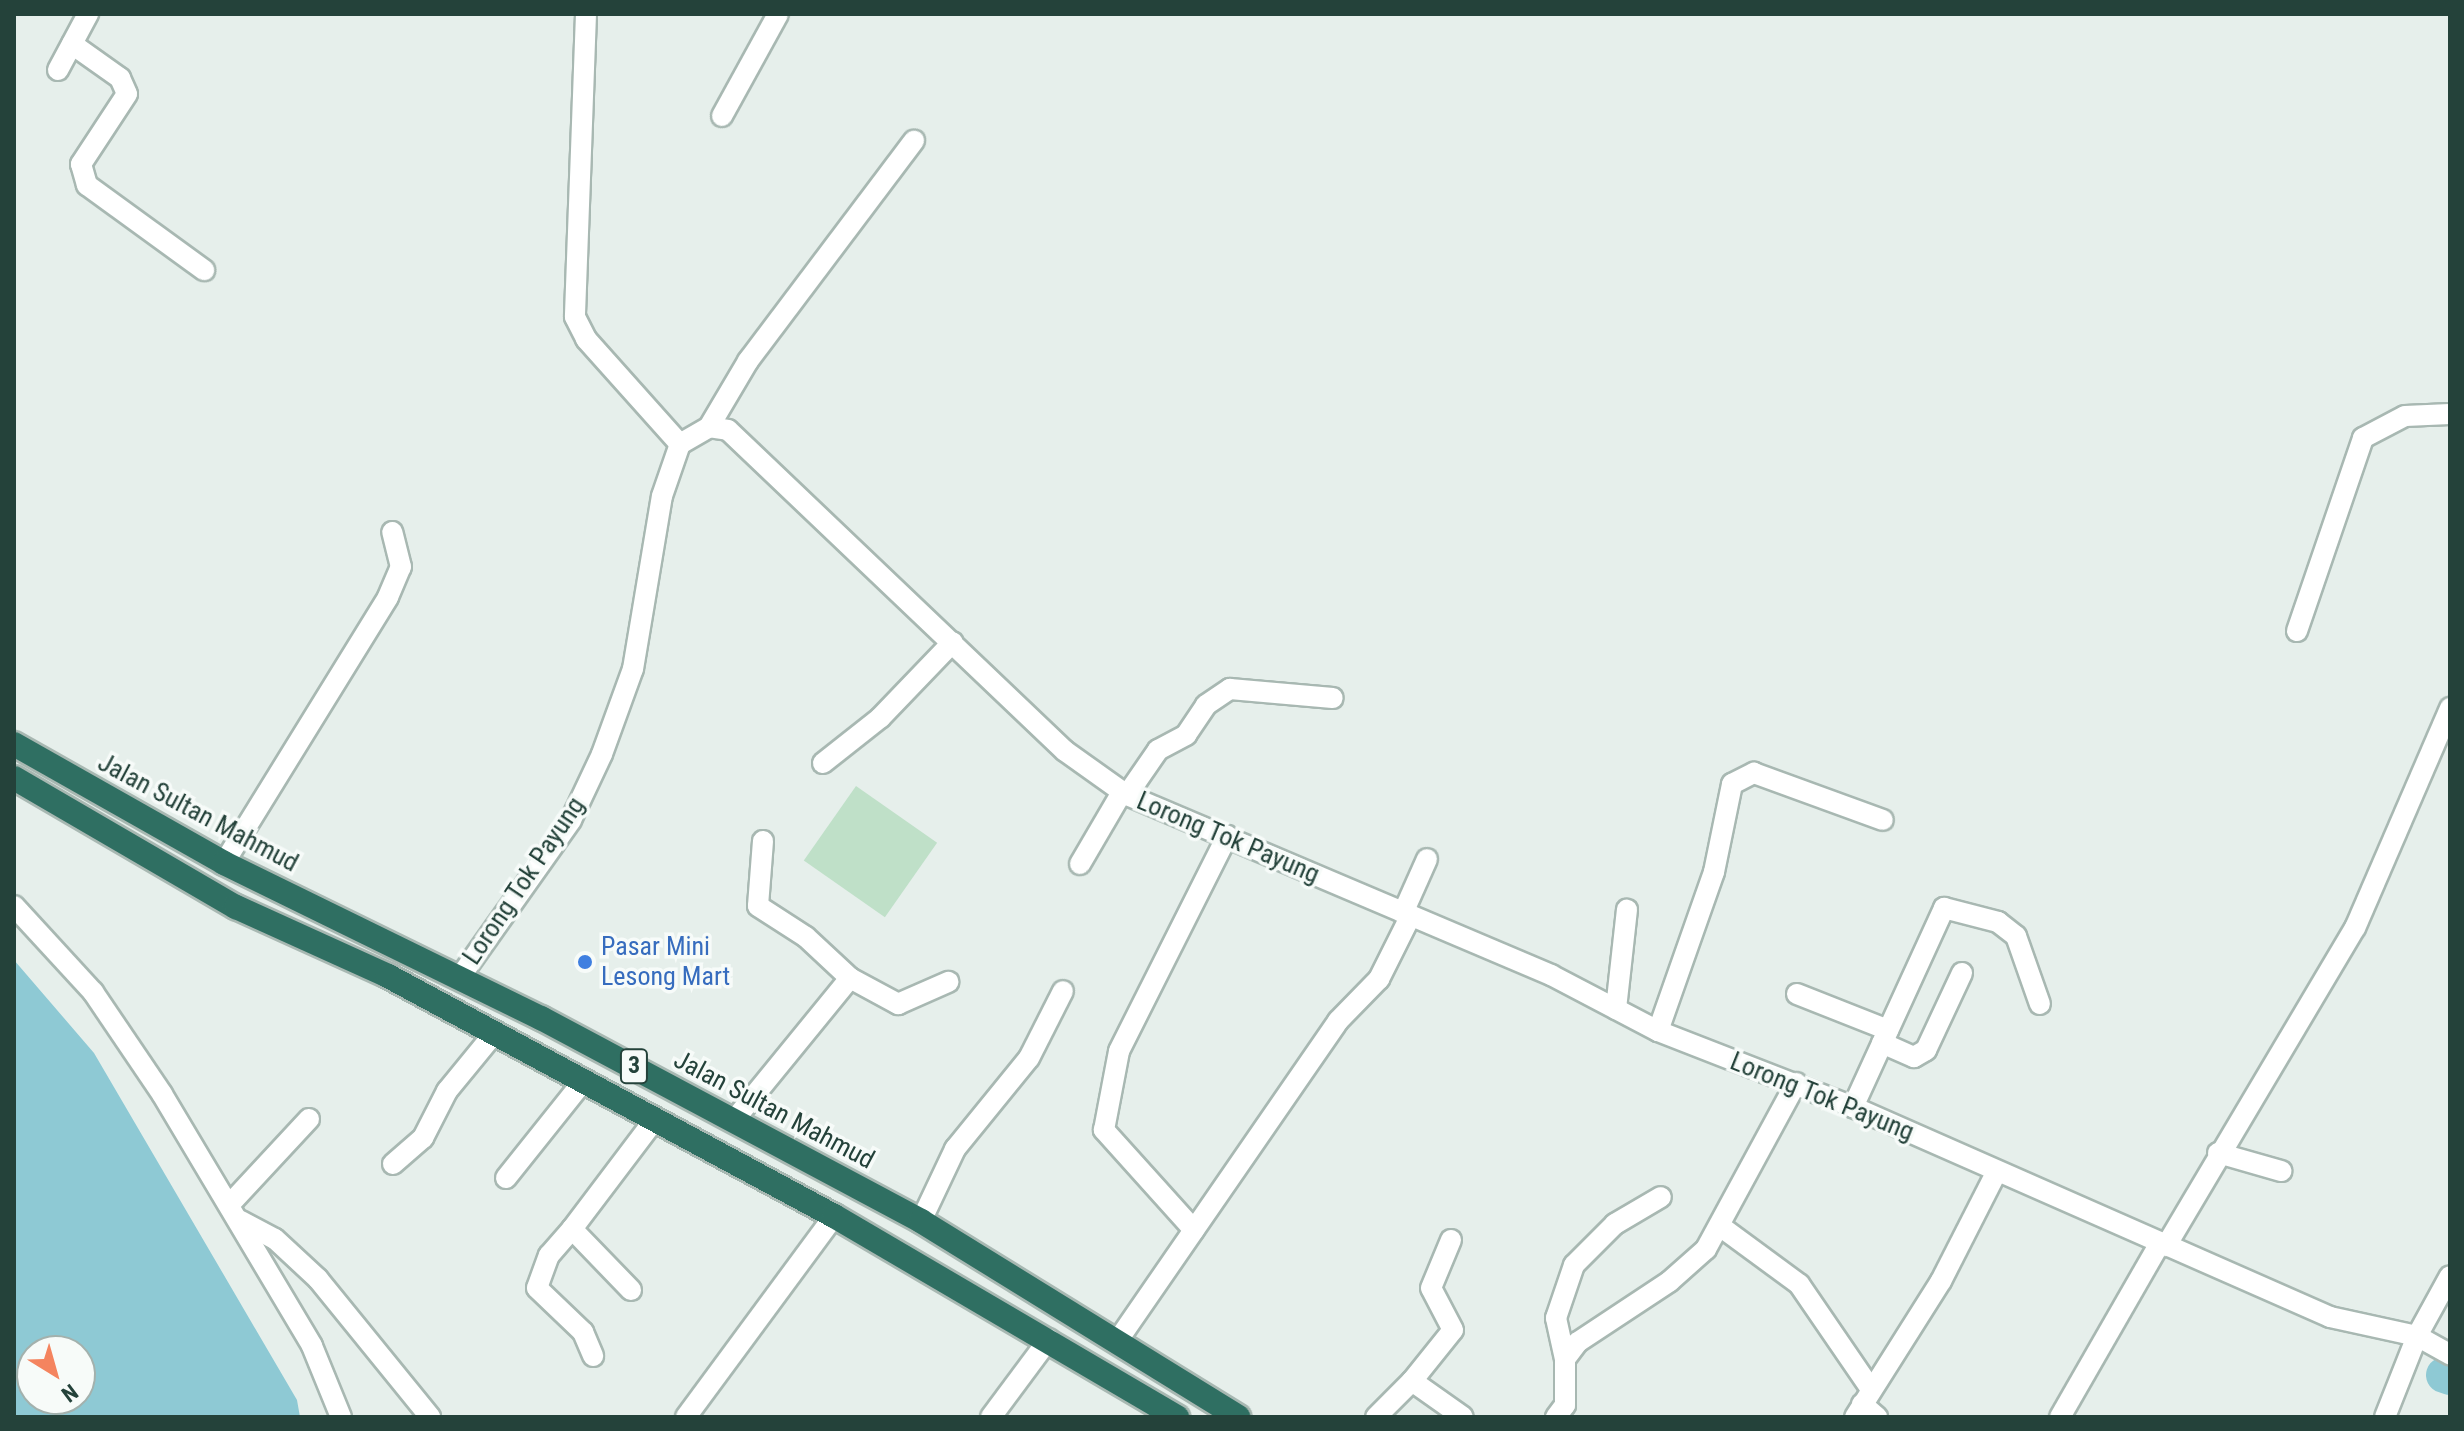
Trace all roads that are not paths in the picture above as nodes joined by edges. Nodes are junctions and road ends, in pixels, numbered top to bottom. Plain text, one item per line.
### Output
1 (88, 14) edge
2 (586, 14) edge
3 (778, 14) edge
4 (72, 44) junction
5 (58, 70) dead end
6 (722, 116) dead end
7 (914, 141) dead end
8 (204, 270) dead end
9 (2450, 414) edge
10 (709, 427) junction
11 (680, 444) junction
12 (392, 532) dead end
13 (2297, 631) dead end
14 (953, 642) junction
15 (1333, 698) dead end
16 (2450, 708) edge
17 (14, 744) edge
18 (823, 763) dead end
19 (14, 778) edge
20 (1124, 794) junction
21 (1883, 820) dead end
22 (1227, 836) junction
23 (763, 841) dead end
24 (1427, 859) dead end
25 (224, 863) junction
26 (1080, 864) dead end
27 (14, 906) edge
28 (1627, 910) dead end
29 (1406, 915) junction
30 (1962, 973) dead end
31 (460, 977) junction
32 (850, 978) junction
33 (948, 982) dead end
34 (1063, 991) dead end
35 (1797, 994) dead end
36 (2040, 1004) dead end
37 (1616, 1009) junction
38 (541, 1018) junction
39 (1658, 1031) junction
40 (492, 1036) junction
41 (1885, 1036) junction
42 (520, 1052) junction
43 (1796, 1083) junction
44 (581, 1084) junction
45 (1853, 1107) junction
46 (309, 1119) dead end
47 (735, 1119) junction
48 (653, 1122) junction
49 (2218, 1153) junction
50 (393, 1164) dead end
51 (1997, 1171) junction
52 (2281, 1171) dead end
53 (506, 1178) dead end
54 (1661, 1197) dead end
55 (236, 1212) junction
56 (834, 1216) junction
57 (921, 1221) junction
58 (1720, 1226) junction
59 (572, 1229) junction
60 (1194, 1230) junction
61 (1451, 1240) dead end
62 (2163, 1245) junction
63 (2450, 1276) edge
64 (631, 1290) dead end
65 (2417, 1336) junction
66 (1049, 1339) junction
67 (1116, 1343) junction
68 (2450, 1354) edge
69 (593, 1356) dead end
70 (1565, 1359) junction
71 (1412, 1381) junction
72 (1866, 1407) edge
73 (2387, 1412) edge
74 (341, 1417) edge
75 (430, 1417) edge
76 (686, 1417) edge
77 (991, 1417) edge
78 (1177, 1417) edge
79 (1238, 1417) edge
80 (1376, 1417) edge
81 (1463, 1417) edge
82 (1556, 1417) edge
83 (2060, 1417) edge
84 (2408, 1417) edge

1 - 4 street
2 - 11 street
3 - 6 street
4 - 5 street
4 - 8 street
7 - 10 street
9 - 13 street
10 - 11 street
10 - 14 street, Lorong Tok Payung
11 - 31 street, Lorong Tok Payung
12 - 25 street
14 - 18 street
14 - 20 street, Lorong Tok Payung
15 - 20 street
16 - 49 street
17 - 25 highway, Jalan Sultan Mahmud / 3
19 - 40 highway, 3
20 - 22 street, Lorong Tok Payung
20 - 26 street
21 - 39 street
22 - 29 street, Lorong Tok Payung
22 - 60 street
23 - 32 street
24 - 29 street
25 - 31 highway, Jalan Sultan Mahmud / 3
27 - 55 street
28 - 37 street
29 - 37 street, Lorong Tok Payung
29 - 60 street
30 - 41 street
31 - 38 highway, Jalan Sultan Mahmud / 3
32 - 33 street
32 - 47 street
34 - 57 street
35 - 41 street
36 - 41 street
37 - 39 street, Lorong Tok Payung
38 - 42 highway
38 - 47 highway, Jalan Sultan Mahmud / 3
39 - 43 street, Lorong Tok Payung
40 - 42 highway, 3
40 - 50 street
41 - 45 street
42 - 44 highway, 3
43 - 45 street, Lorong Tok Payung
43 - 58 street
44 - 48 highway, 3
44 - 53 street
45 - 51 street, Lorong Tok Payung
46 - 55 street
47 - 57 highway, Jalan Sultan Mahmud / 3
48 - 56 highway, 3
48 - 59 street
49 - 52 street
49 - 62 street
51 - 62 street, Lorong Tok Payung
51 - 72 street
54 - 70 street
55 - 74 street
55 - 75 street
56 - 66 highway, 3
56 - 76 street
57 - 67 highway, Jalan Sultan Mahmud / 3
58 - 70 street
58 - 72 street
59 - 64 street
59 - 69 street
60 - 67 street
61 - 71 street
62 - 65 street, Lorong Tok Payung
62 - 83 street
63 - 65 street
65 - 68 street, Lorong Tok Payung
65 - 73 street
66 - 77 street
66 - 78 highway, 3
67 - 79 highway, Jalan Sultan Mahmud / 3
70 - 82 street
71 - 80 street
71 - 81 street
73 - 84 street

